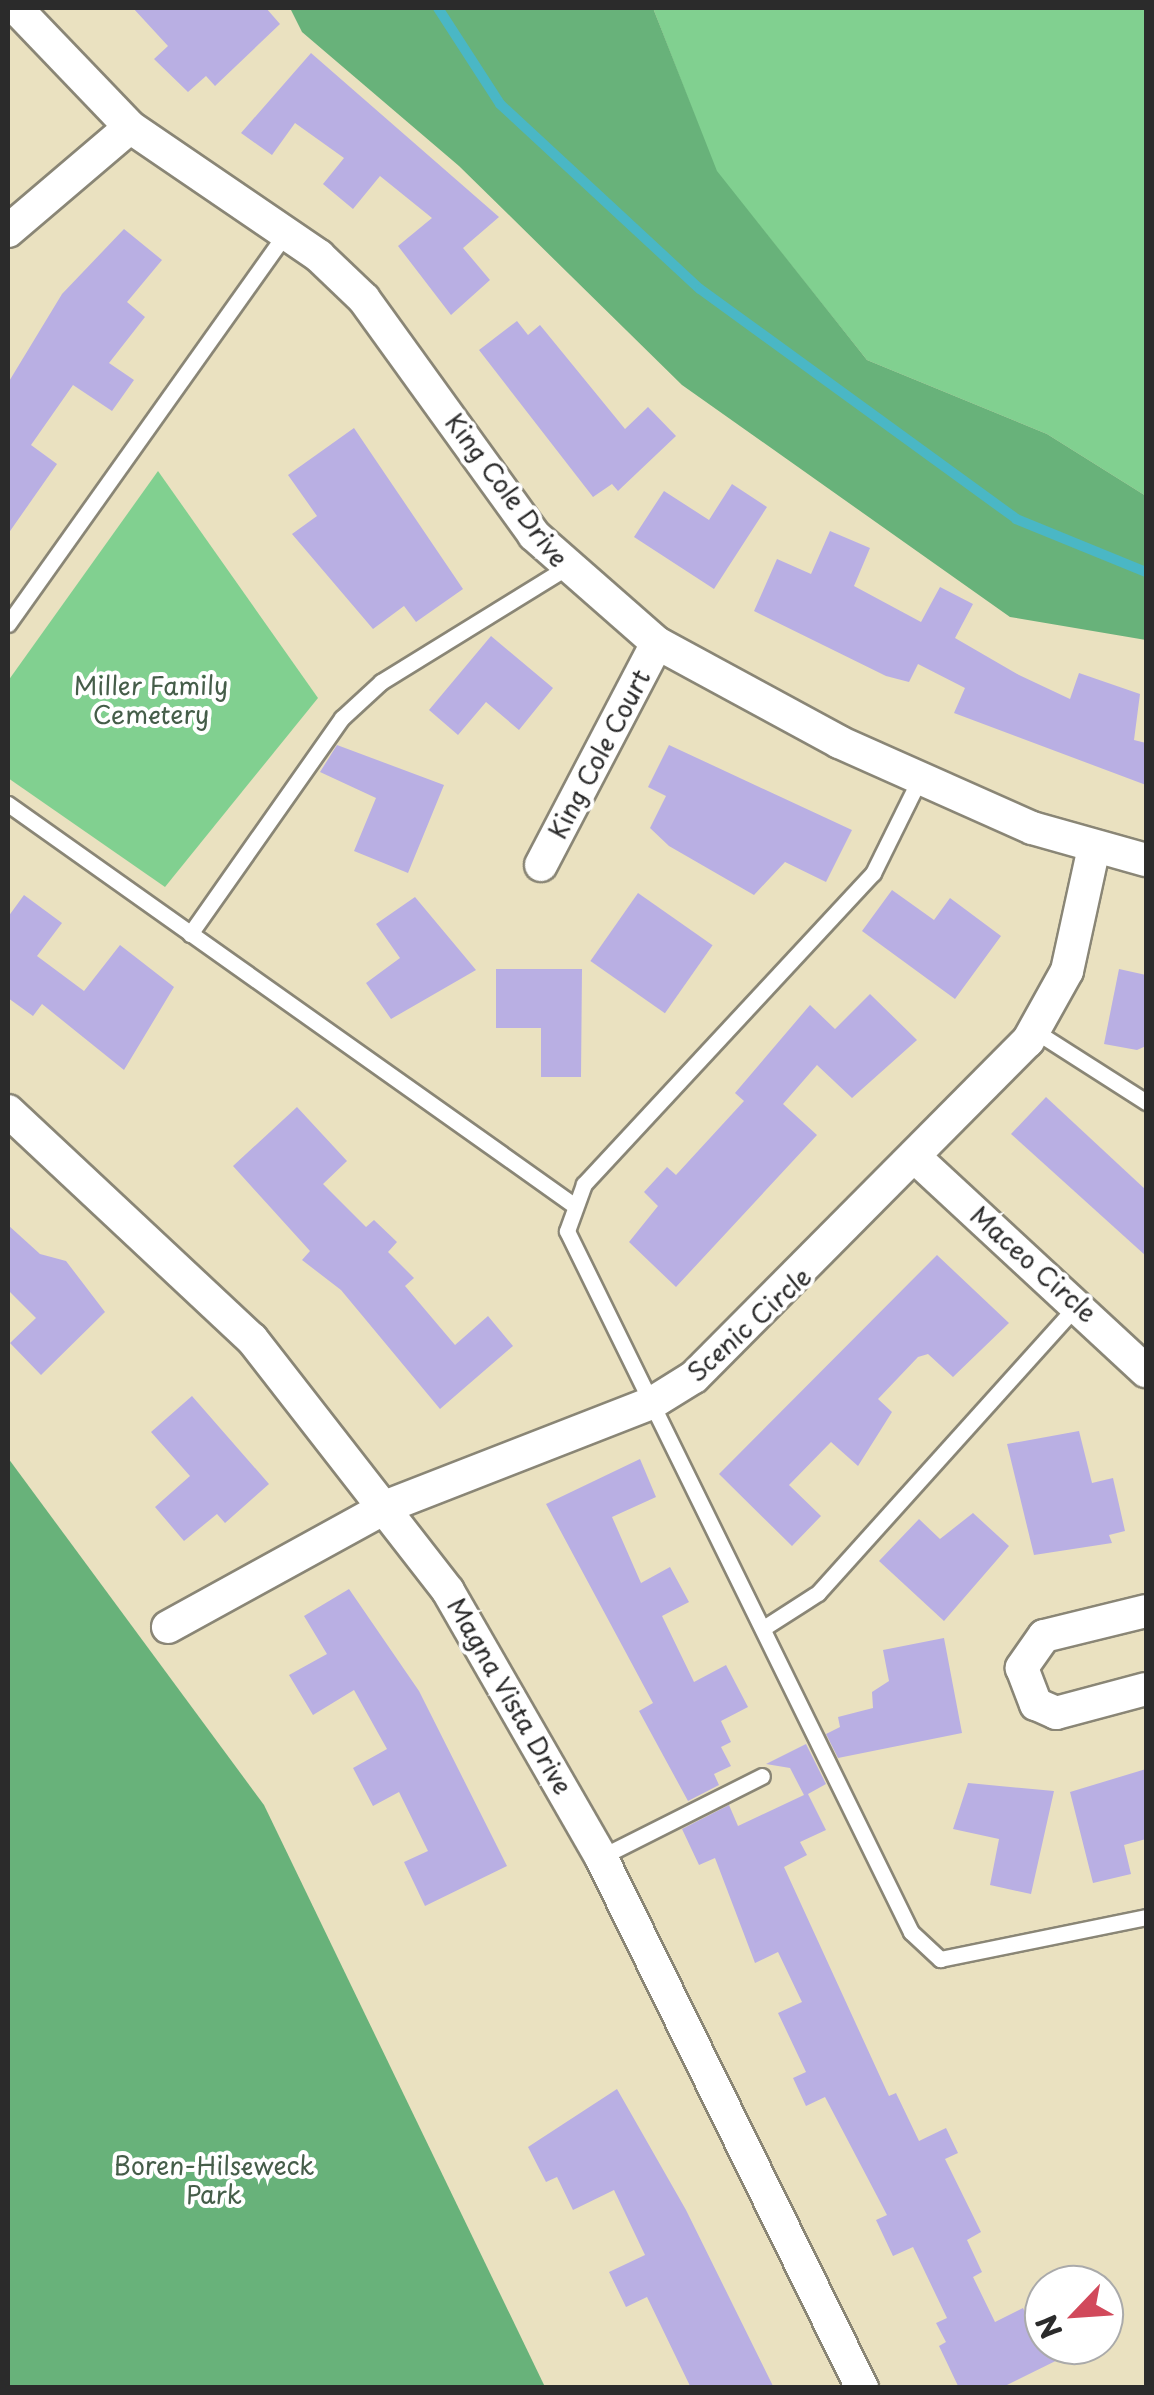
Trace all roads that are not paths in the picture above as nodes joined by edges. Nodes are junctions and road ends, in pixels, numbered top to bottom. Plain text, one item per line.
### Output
1 (16, 8) edge
2 (130, 127) junction
3 (8, 231) edge
4 (284, 235) junction
5 (564, 568) junction
6 (8, 624) edge
7 (656, 643) junction
8 (920, 778) junction
9 (8, 804) edge
10 (1093, 852) junction
11 (1146, 860) edge
12 (540, 866) dead end
13 (190, 934) junction
14 (1035, 1031) junction
15 (1146, 1102) edge
16 (8, 1111) edge
17 (918, 1160) junction
18 (571, 1203) junction
19 (1078, 1303) junction
20 (1146, 1371) edge
21 (652, 1403) junction
22 (390, 1505) junction
23 (1146, 1612) edge
24 (168, 1627) dead end
25 (765, 1627) junction
26 (1146, 1689) edge
27 (762, 1776) dead end
28 (601, 1857) junction
29 (1146, 1917) edge
30 (862, 2388) edge

1 - 2 street, King Cole Drive
2 - 3 street
2 - 4 street, King Cole Drive
4 - 5 street, King Cole Drive
4 - 6 lane
5 - 7 street, King Cole Drive
5 - 13 lane
7 - 8 street, King Cole Drive
7 - 12 street, King Cole Court
8 - 10 street, King Cole Drive
8 - 18 lane
9 - 13 lane
10 - 11 street, King Cole Drive
10 - 14 street, Scenic Circle
13 - 18 lane
14 - 15 lane
14 - 17 street, Scenic Circle
16 - 22 street, Magna Vista Drive
17 - 19 street, Maceo Circle
17 - 21 street, Scenic Circle
18 - 21 lane
19 - 20 street, Maceo Circle
19 - 25 lane
21 - 22 street, Scenic Circle
21 - 25 lane
22 - 24 street, Scenic Circle
22 - 28 street, Magna Vista Drive
23 - 26 street
25 - 29 lane
27 - 28 lane
28 - 30 street, Magna Vista Drive

